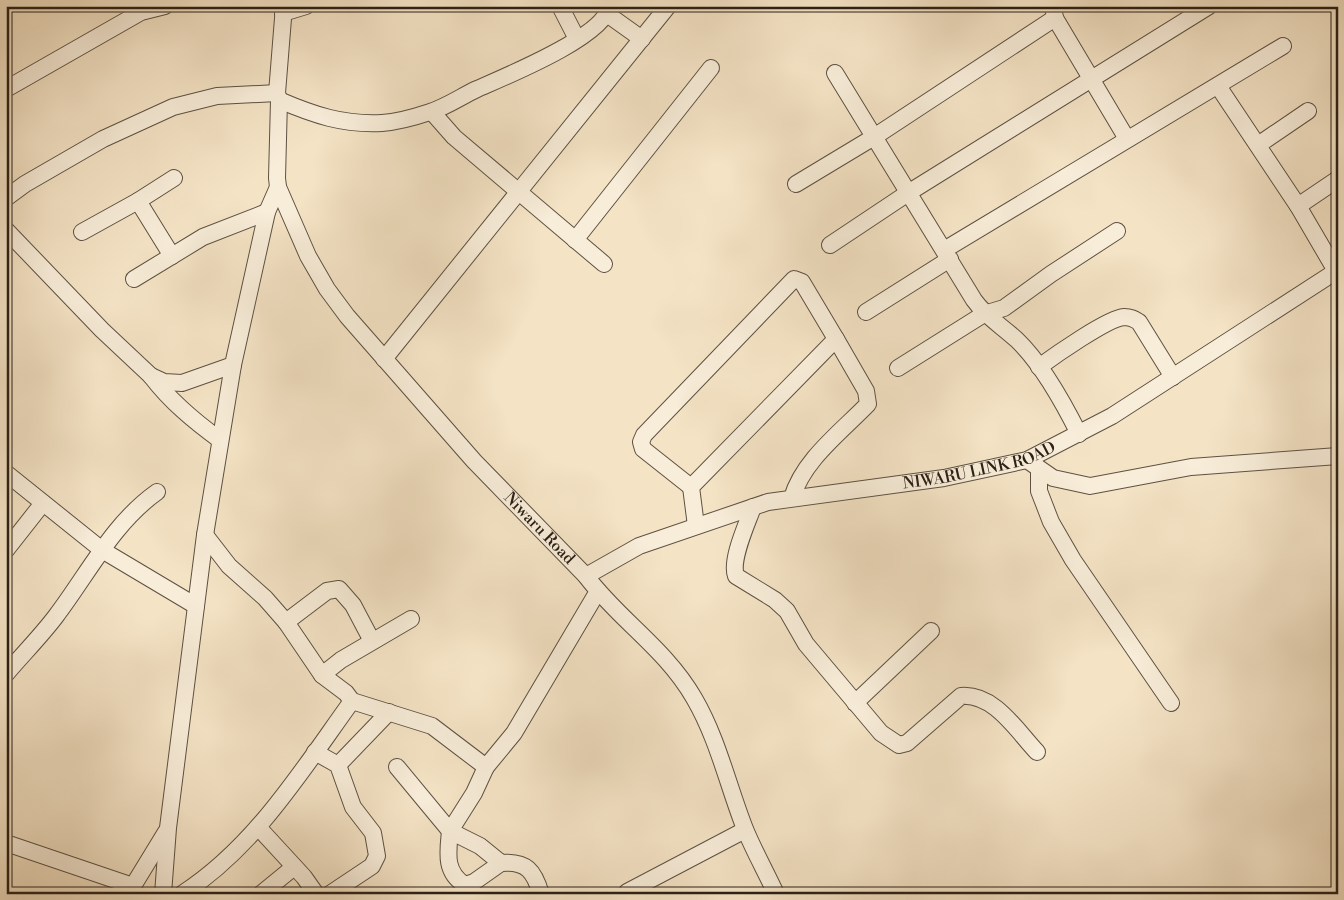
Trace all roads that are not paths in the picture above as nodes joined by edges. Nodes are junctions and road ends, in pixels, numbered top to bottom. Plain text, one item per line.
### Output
1 (165, 6) edge
2 (306, 6) edge
3 (560, 6) edge
4 (668, 6) edge
5 (1201, 8) edge
6 (284, 10) edge
7 (608, 10) edge
8 (1054, 12) edge
9 (577, 39) junction
10 (642, 39) junction
11 (1283, 46) dead end
12 (711, 68) dead end
13 (835, 73) dead end
14 (1092, 79) junction
15 (1218, 86) junction
16 (6, 88) edge
17 (278, 97) junction
18 (1308, 111) dead end
19 (432, 112) junction
20 (874, 138) junction
21 (1127, 139) junction
22 (1258, 145) junction
23 (174, 178) dead end
24 (1338, 179) edge
25 (277, 183) junction
26 (796, 184) dead end
27 (519, 192) junction
28 (908, 193) junction
29 (6, 198) edge
30 (138, 201) junction
31 (1298, 206) junction
32 (267, 212) junction
33 (6, 230) edge
34 (1117, 231) dead end
35 (82, 232) dead end
36 (575, 240) junction
37 (830, 245) dead end
38 (947, 254) junction
39 (172, 256) junction
40 (604, 264) dead end
41 (1337, 270) edge
42 (134, 279) dead end
43 (866, 312) dead end
44 (984, 314) junction
45 (836, 339) junction
46 (384, 359) junction
47 (233, 365) junction
48 (1039, 367) junction
49 (898, 368) dead end
50 (151, 376) junction
51 (1173, 377) junction
52 (1079, 434) junction
53 (220, 440) junction
54 (1338, 456) edge
55 (1033, 464) junction
56 (6, 473) edge
57 (691, 488) junction
58 (157, 492) dead end
59 (792, 498) junction
60 (43, 503) junction
61 (753, 507) junction
62 (696, 526) junction
63 (206, 535) junction
64 (6, 550) edge
65 (102, 550) junction
66 (586, 576) junction
67 (598, 591) junction
68 (196, 606) junction
69 (411, 619) dead end
70 (286, 622) junction
71 (931, 631) dead end
72 (372, 641) junction
73 (6, 674) edge
74 (322, 675) junction
75 (352, 701) junction
76 (855, 703) junction
77 (1171, 703) dead end
78 (389, 712) junction
79 (315, 752) junction
80 (1037, 752) dead end
81 (338, 765) junction
82 (486, 767) junction
83 (397, 768) dead end
84 (258, 827) junction
85 (168, 828) junction
86 (745, 830) junction
87 (450, 831) junction
88 (7, 847) edge
89 (502, 863) junction
90 (294, 867) junction
91 (131, 890) edge
92 (627, 892) dead end
93 (163, 894) edge
94 (182, 894) edge
95 (261, 894) edge
96 (316, 894) edge
97 (330, 894) edge
98 (541, 894) edge
99 (776, 894) edge

1 - 16 street
2 - 6 street
3 - 9 street
4 - 10 street
5 - 14 street
6 - 17 street
7 - 9 street
7 - 10 street
8 - 14 street
8 - 20 street
9 - 19 street
10 - 27 street
11 - 15 street
12 - 36 street
13 - 20 street
14 - 21 street
14 - 28 street
15 - 21 street
15 - 22 street
17 - 19 street
17 - 25 street
17 - 29 street
18 - 22 street
19 - 27 street
20 - 26 street
20 - 28 street
21 - 38 street
22 - 31 street
23 - 30 street
24 - 31 street
25 - 32 street
25 - 46 street, Niwaru Road
27 - 36 street
27 - 46 street
28 - 37 street
28 - 38 street
30 - 35 street
30 - 39 street
31 - 41 street
32 - 39 street
32 - 47 street
33 - 50 street
34 - 44 street
36 - 40 street
38 - 43 street
38 - 44 street
39 - 42 street
41 - 51 street, NIWARU LINK ROAD
44 - 48 street
44 - 49 street
45 - 57 street
45 - 57 street
45 - 59 street
46 - 66 street, Niwaru Road
47 - 50 street
47 - 53 street
48 - 51 street
48 - 52 street
50 - 53 street
51 - 52 street, NIWARU LINK ROAD
52 - 55 street, NIWARU LINK ROAD
53 - 63 street
54 - 55 street
55 - 59 street, NIWARU LINK ROAD
55 - 77 street
56 - 60 street
57 - 62 street
58 - 65 street
59 - 61 street, NIWARU LINK ROAD
60 - 64 street
60 - 65 street
61 - 62 street, NIWARU LINK ROAD
61 - 76 street
62 - 66 street, NIWARU LINK ROAD
63 - 68 street
63 - 70 street
65 - 68 street
65 - 73 street
66 - 67 street, Niwaru Road
67 - 82 street
67 - 86 street, Niwaru Road
68 - 85 street
69 - 72 street
70 - 72 street
70 - 74 street
71 - 76 street
72 - 74 street
74 - 75 street
75 - 78 street
75 - 79 street
76 - 80 street
78 - 81 street
78 - 82 street
79 - 81 street
79 - 84 street
81 - 97 street
82 - 87 street
83 - 87 street
84 - 90 street
84 - 94 street
85 - 91 street
85 - 93 street
86 - 92 street
86 - 99 street, Niwaru Road
87 - 89 street
87 - 89 street
88 - 91 street
89 - 98 street
90 - 95 street
90 - 96 street

